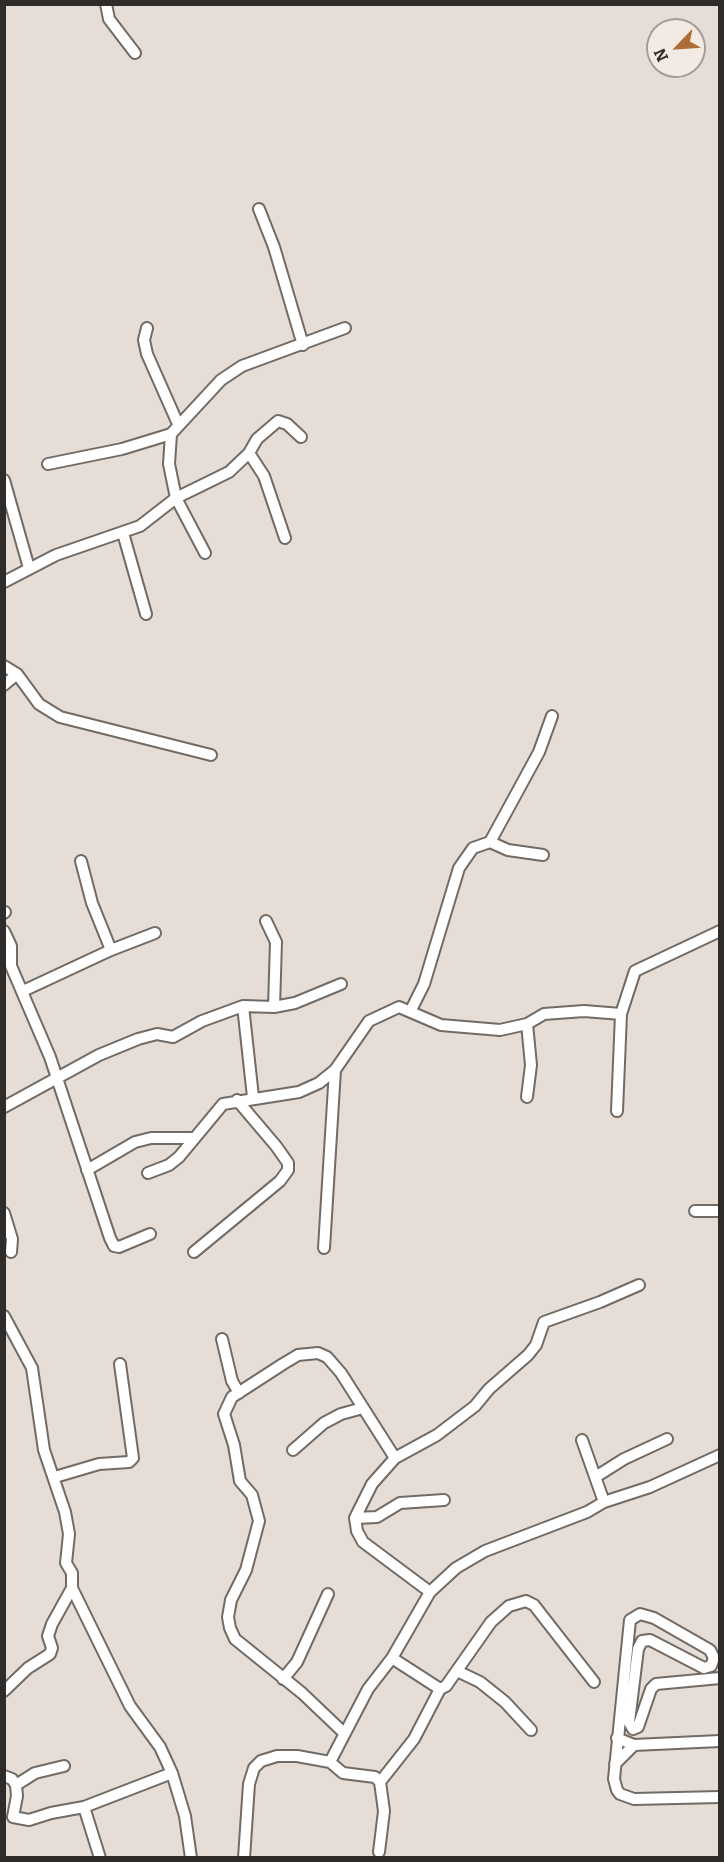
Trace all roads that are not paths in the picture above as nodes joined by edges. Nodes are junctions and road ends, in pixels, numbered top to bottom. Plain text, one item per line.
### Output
1 (110, 6) edge
2 (135, 53) dead end
3 (259, 208) dead end
4 (147, 328) dead end
5 (345, 328) dead end
6 (303, 345) junction
7 (178, 424) junction
8 (171, 434) junction
9 (301, 437) dead end
10 (249, 453) junction
11 (48, 464) dead end
12 (4, 480) edge
13 (176, 498) junction
14 (123, 532) junction
15 (285, 538) dead end
16 (205, 553) dead end
17 (29, 568) junction
18 (4, 582) edge
19 (146, 614) dead end
20 (4, 666) edge
21 (17, 674) junction
22 (4, 685) edge
23 (552, 716) dead end
24 (211, 755) dead end
25 (490, 842) junction
26 (543, 855) dead end
27 (81, 861) dead end
28 (266, 921) dead end
29 (720, 931) edge
30 (4, 932) edge
31 (155, 933) dead end
32 (111, 950) junction
33 (341, 984) dead end
34 (23, 991) junction
35 (243, 1006) junction
36 (274, 1008) junction
37 (411, 1010) junction
38 (621, 1014) junction
39 (527, 1024) junction
40 (335, 1070) junction
41 (55, 1079) junction
42 (253, 1097) junction
43 (527, 1097) dead end
44 (237, 1100) junction
45 (4, 1107) edge
46 (617, 1111) dead end
47 (192, 1138) junction
48 (87, 1170) junction
49 (148, 1173) dead end
50 (695, 1211) dead end
51 (720, 1211) edge
52 (4, 1213) edge
53 (150, 1234) dead end
54 (324, 1248) dead end
55 (11, 1252) dead end
56 (194, 1252) dead end
57 (639, 1285) dead end
58 (4, 1316) edge
59 (222, 1339) dead end
60 (120, 1365) dead end
61 (239, 1393) junction
62 (363, 1408) junction
63 (667, 1439) dead end
64 (582, 1440) dead end
65 (293, 1450) dead end
66 (720, 1455) edge
67 (394, 1458) junction
68 (597, 1476) junction
69 (55, 1477) junction
70 (444, 1500) dead end
71 (604, 1502) junction
72 (355, 1518) junction
73 (72, 1588) junction
74 (430, 1592) junction
75 (328, 1594) dead end
76 (392, 1658) junction
77 (457, 1671) junction
78 (720, 1678) edge
79 (283, 1679) junction
80 (594, 1682) dead end
81 (440, 1689) junction
82 (4, 1690) edge
83 (531, 1730) dead end
84 (344, 1733) junction
85 (617, 1738) junction
86 (720, 1741) edge
87 (634, 1745) junction
88 (330, 1762) junction
89 (615, 1764) junction
90 (63, 1766) dead end
91 (172, 1773) junction
92 (4, 1776) edge
93 (380, 1782) junction
94 (16, 1785) junction
95 (720, 1797) edge
96 (84, 1808) junction
97 (379, 1852) dead end
98 (100, 1857) edge
99 (192, 1857) edge
100 (244, 1857) edge

1 - 2 street
3 - 6 street
4 - 7 street
5 - 6 street
6 - 7 street
7 - 8 street
8 - 11 street
8 - 13 street
9 - 10 street
10 - 13 street
10 - 15 street
12 - 17 street
13 - 14 street
13 - 16 street
14 - 17 street
14 - 19 street
17 - 18 street
20 - 21 street
21 - 22 street
21 - 24 street
23 - 25 street
25 - 26 street
25 - 37 street
27 - 32 street
28 - 36 street
29 - 38 street
30 - 34 street
31 - 32 street
32 - 34 street
33 - 36 street
34 - 41 street
35 - 36 street
35 - 41 street
35 - 42 street
37 - 39 street
37 - 40 street
38 - 39 street
38 - 46 street
39 - 43 street
40 - 42 street
40 - 54 street
41 - 45 street
41 - 48 street
42 - 44 street
44 - 47 street
44 - 56 street
47 - 48 street
47 - 49 street
48 - 53 street
50 - 51 street
52 - 55 street
57 - 67 street
58 - 69 street
59 - 61 street
60 - 69 street
61 - 62 street
61 - 79 street
62 - 65 street
62 - 67 street
63 - 68 street
64 - 68 street
66 - 71 street
67 - 72 street
68 - 71 street
69 - 73 street
70 - 72 street
71 - 74 street
72 - 74 street
73 - 82 street
73 - 91 street
74 - 76 street
75 - 79 street
76 - 81 street
76 - 84 street
77 - 80 street
77 - 81 street
77 - 83 street
78 - 85 street
79 - 84 street
81 - 93 street
84 - 88 street
85 - 87 street
85 - 89 street
86 - 87 street
87 - 89 street
88 - 93 street
88 - 100 street
89 - 95 street
90 - 94 street
91 - 96 street
91 - 99 street
92 - 94 street
93 - 97 street
94 - 96 street
96 - 98 street

